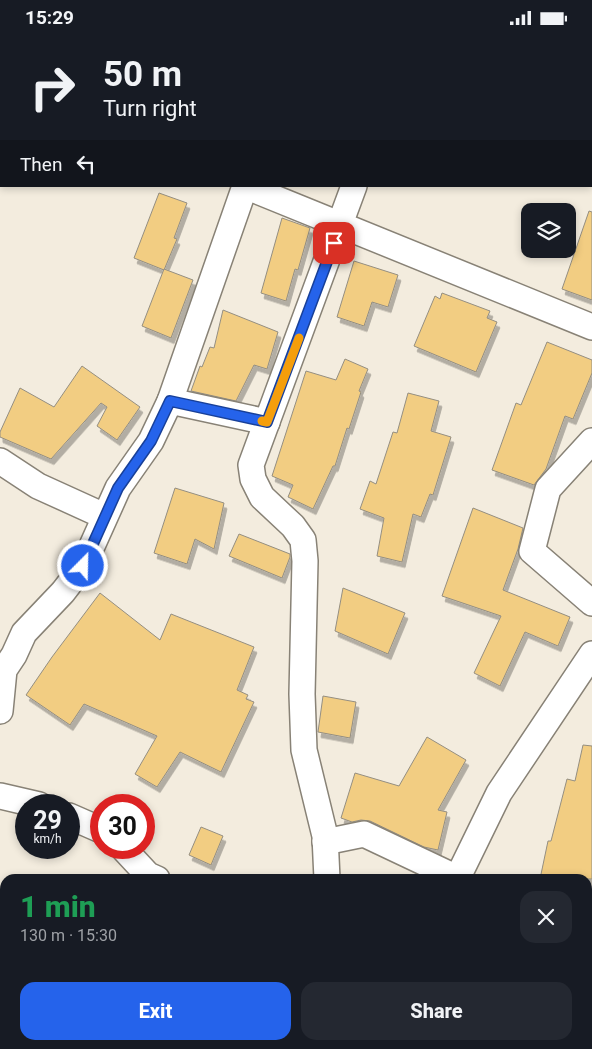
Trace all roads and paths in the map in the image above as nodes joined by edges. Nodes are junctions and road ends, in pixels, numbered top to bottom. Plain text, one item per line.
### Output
1 (245, 187) edge
2 (247, 187) edge
3 (354, 187) edge
4 (341, 225) junction
5 (592, 327) edge
6 (170, 401) junction
7 (267, 422) junction
8 (592, 441) edge
9 (0, 461) edge
10 (104, 516) junction
11 (592, 603) edge
12 (592, 654) edge
13 (0, 711) edge
14 (0, 796) edge
15 (15, 799) edge
16 (326, 842) junction
17 (133, 859) edge
18 (147, 874) edge
19 (327, 874) edge
20 (449, 874) edge
21 (459, 874) edge

1 - 6 street
2 - 4 street
3 - 4 street
4 - 5 street
4 - 7 street
6 - 7 street
6 - 10 street
7 - 16 street
8 - 11 street
9 - 10 street
10 - 13 street
12 - 21 street
14 - 15 street
16 - 19 street
16 - 20 street
17 - 18 street

